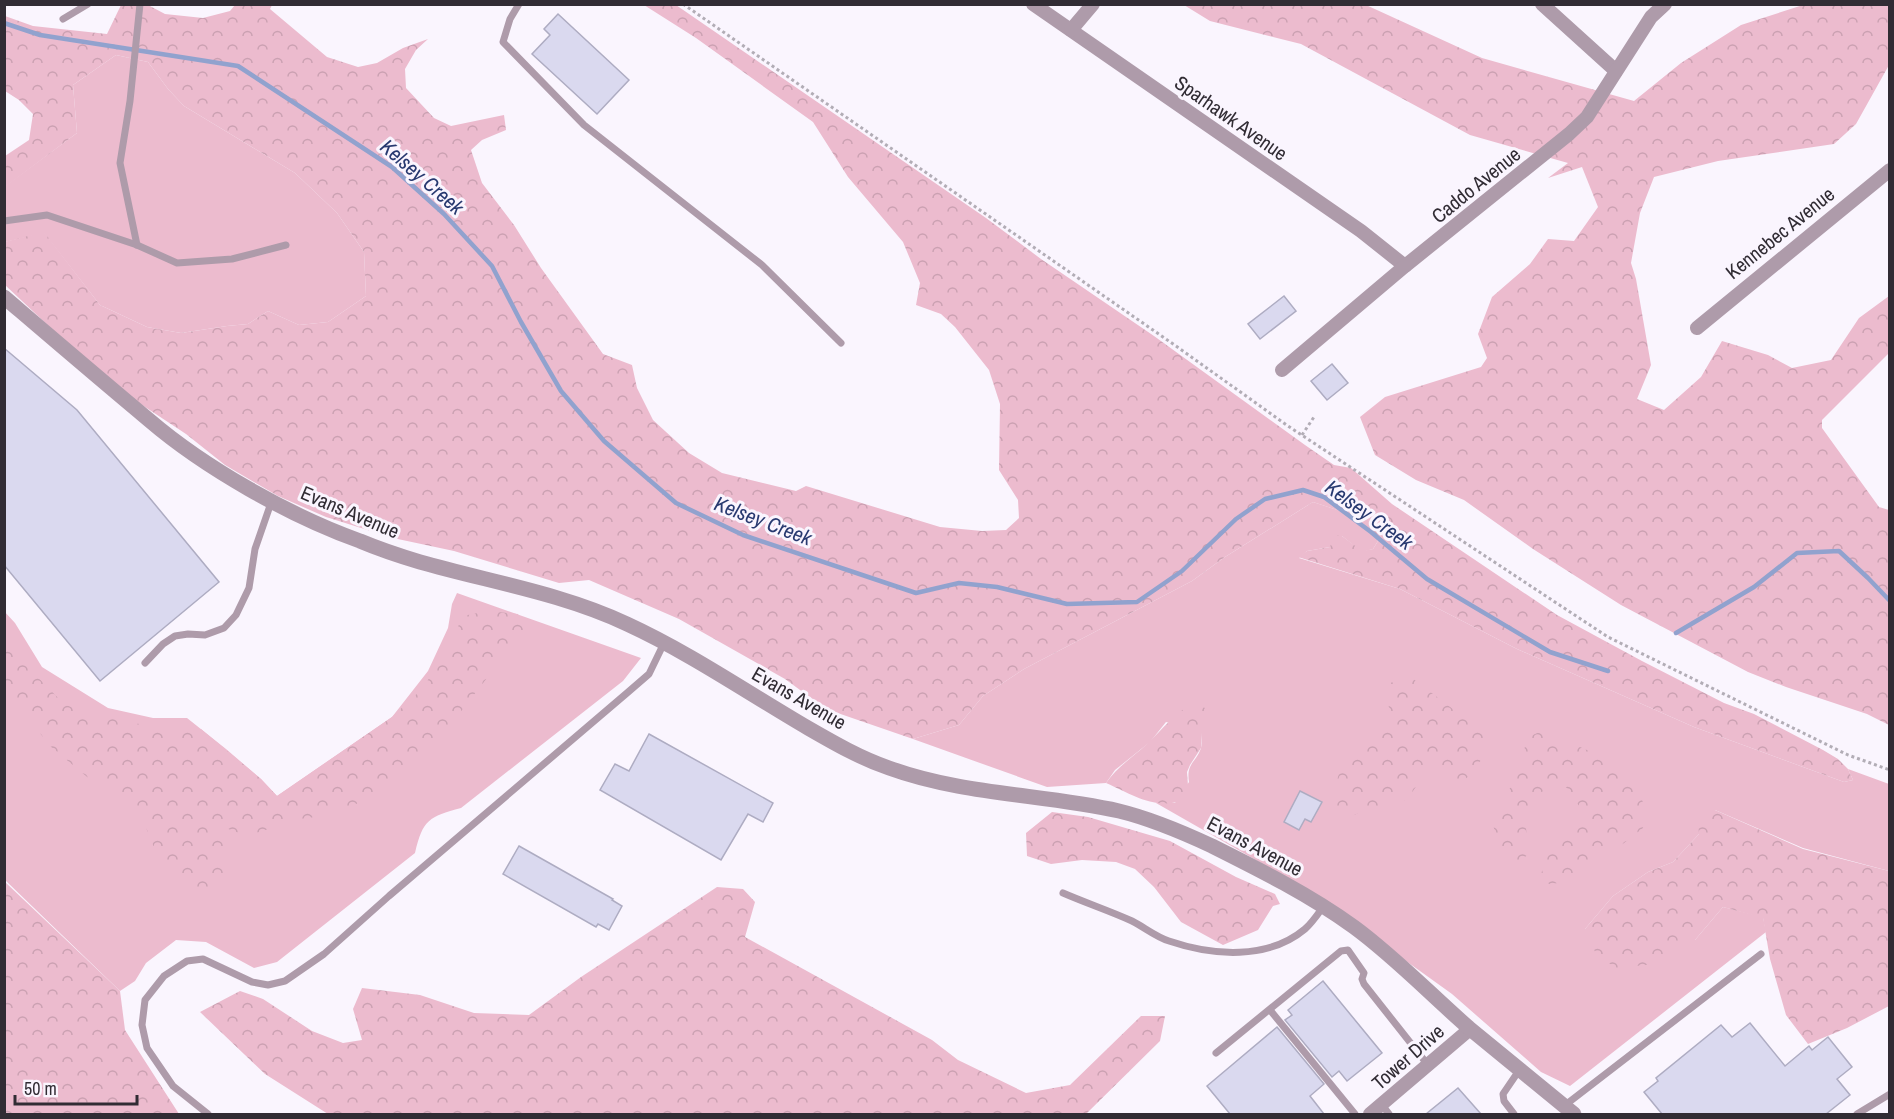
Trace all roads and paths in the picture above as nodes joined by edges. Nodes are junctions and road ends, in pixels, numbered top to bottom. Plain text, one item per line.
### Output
1 (88, 4) edge
2 (140, 4) edge
3 (519, 4) edge
4 (683, 4) edge
5 (1033, 4) edge
6 (1093, 4) edge
7 (1542, 4) edge
8 (1665, 4) edge
9 (63, 19) dead end
10 (1071, 30) junction
11 (1616, 71) junction
12 (1890, 170) edge
13 (4, 222) edge
14 (286, 244) dead end
15 (137, 245) junction
16 (1405, 266) junction
17 (4, 297) edge
18 (1697, 328) dead end
19 (841, 343) dead end
20 (1282, 370) dead end
21 (1314, 417) dead end
22 (1302, 435) junction
23 (272, 500) junction
24 (664, 643) junction
25 (145, 663) dead end
26 (1890, 770) edge
27 (1063, 893) dead end
28 (1323, 907) junction
29 (1761, 954) dead end
30 (1270, 1010) junction
31 (1470, 1029) junction
32 (1216, 1053) dead end
33 (1428, 1065) junction
34 (1520, 1068) junction
35 (1890, 1094) edge
36 (1385, 1110) edge
37 (1569, 1110) edge
38 (208, 1114) edge
39 (1355, 1114) edge
40 (1370, 1114) edge
41 (1514, 1114) edge
42 (1857, 1114) edge

1 - 9 lane
2 - 15 lane
3 - 19 lane
4 - 22 path
5 - 10 street, Sparhawk Avenue
6 - 10 street
7 - 11 street
8 - 11 street, Caddo Avenue
10 - 16 street, Sparhawk Avenue
11 - 16 street, Caddo Avenue
12 - 18 street, Kennebec Avenue
13 - 15 lane
14 - 15 lane
16 - 20 street, Caddo Avenue
17 - 23 street, Evans Avenue
21 - 22 path
22 - 26 path
23 - 24 street, Evans Avenue
23 - 25 lane
24 - 28 street, Evans Avenue
24 - 38 lane
27 - 28 lane
28 - 31 street, Evans Avenue
29 - 37 lane
30 - 32 lane
30 - 33 lane
30 - 39 lane
31 - 33 street, Tower Drive
31 - 34 street, Evans Avenue
33 - 36 street, Tower Drive
34 - 37 street, Evans Avenue
34 - 41 lane
35 - 42 lane
36 - 40 street, Tower Drive

